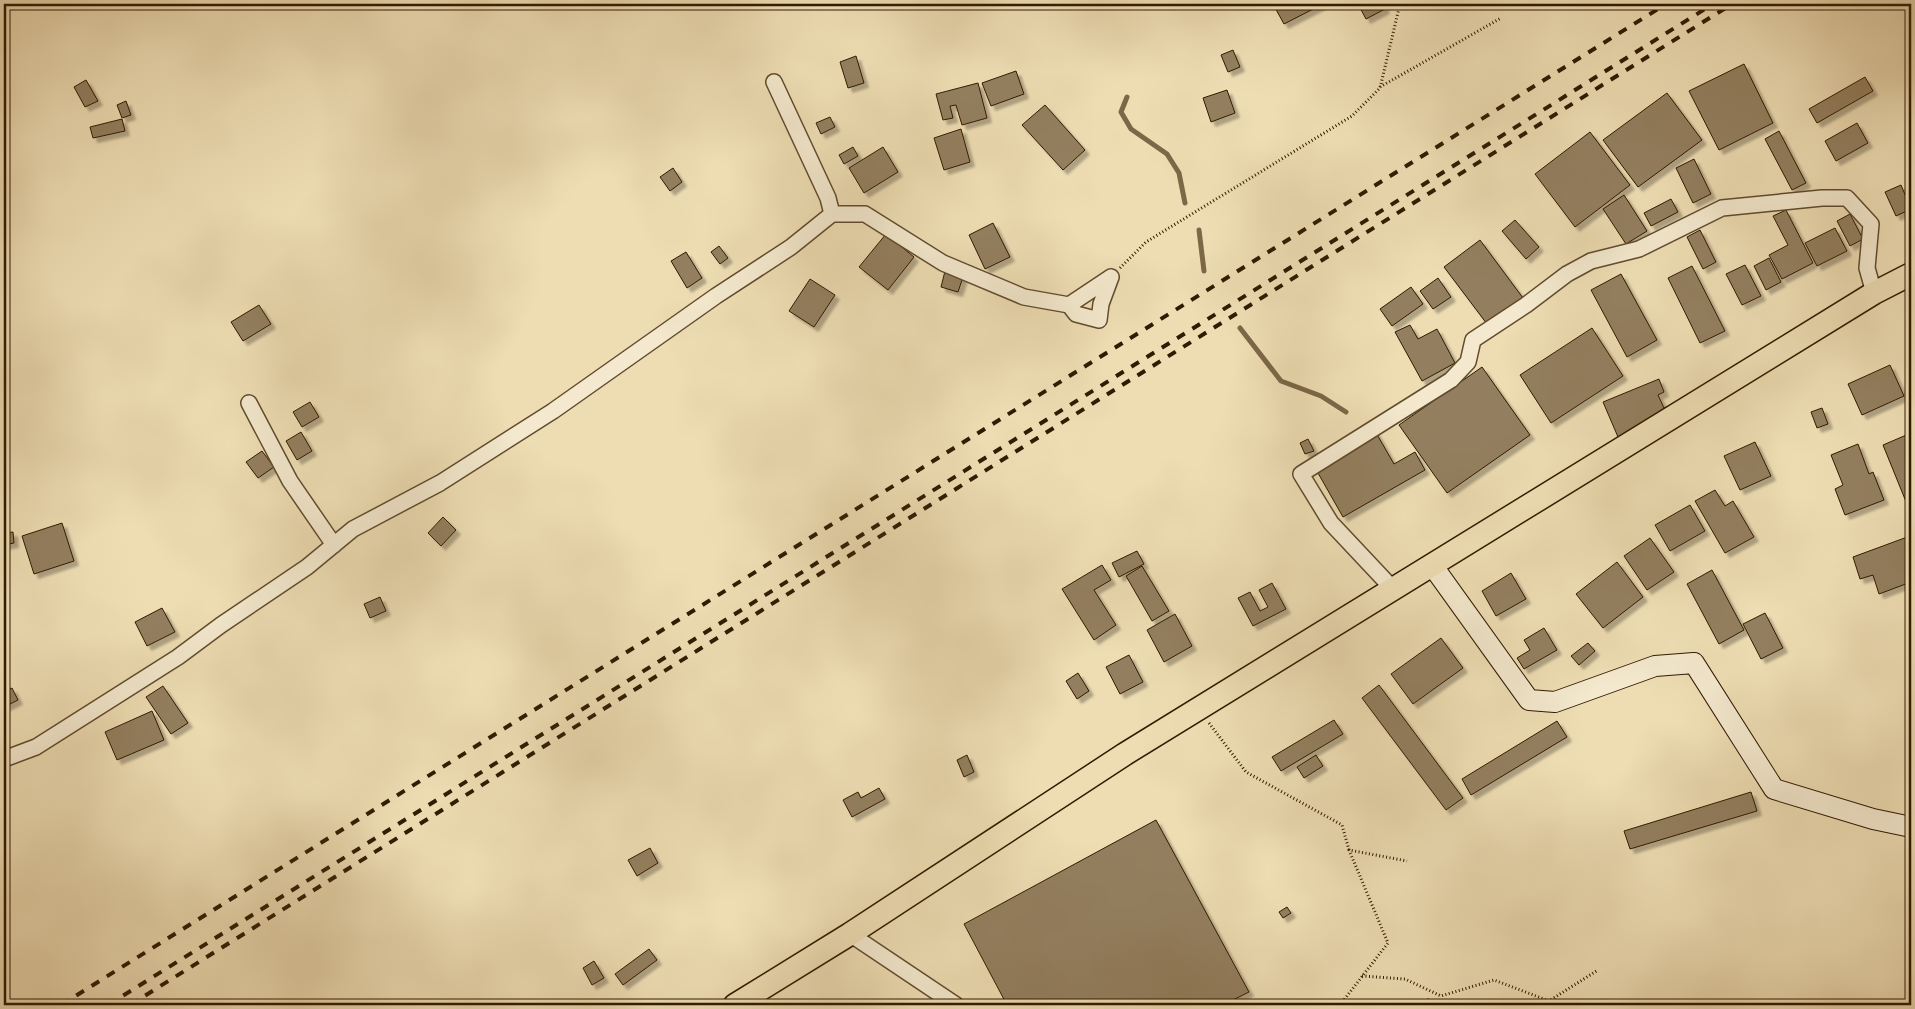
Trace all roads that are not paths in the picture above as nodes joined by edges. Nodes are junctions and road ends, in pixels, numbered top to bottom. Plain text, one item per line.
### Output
1 (774, 82) dead end
2 (832, 214) junction
3 (1911, 274) edge
4 (1874, 293) junction
5 (1069, 304) junction
6 (249, 403) dead end
7 (334, 545) junction
8 (1432, 565) junction
9 (1393, 589) junction
10 (4, 759) edge
11 (1911, 827) edge
12 (850, 934) junction
13 (735, 1005) edge
14 (956, 1005) edge

1 - 2 street
2 - 5 street
2 - 7 street
3 - 4 main road
4 - 8 main road
4 - 9 street
5 - 5 street
6 - 7 street
7 - 10 street
8 - 9 main road
8 - 11 street
9 - 12 main road
12 - 13 main road
12 - 14 street

